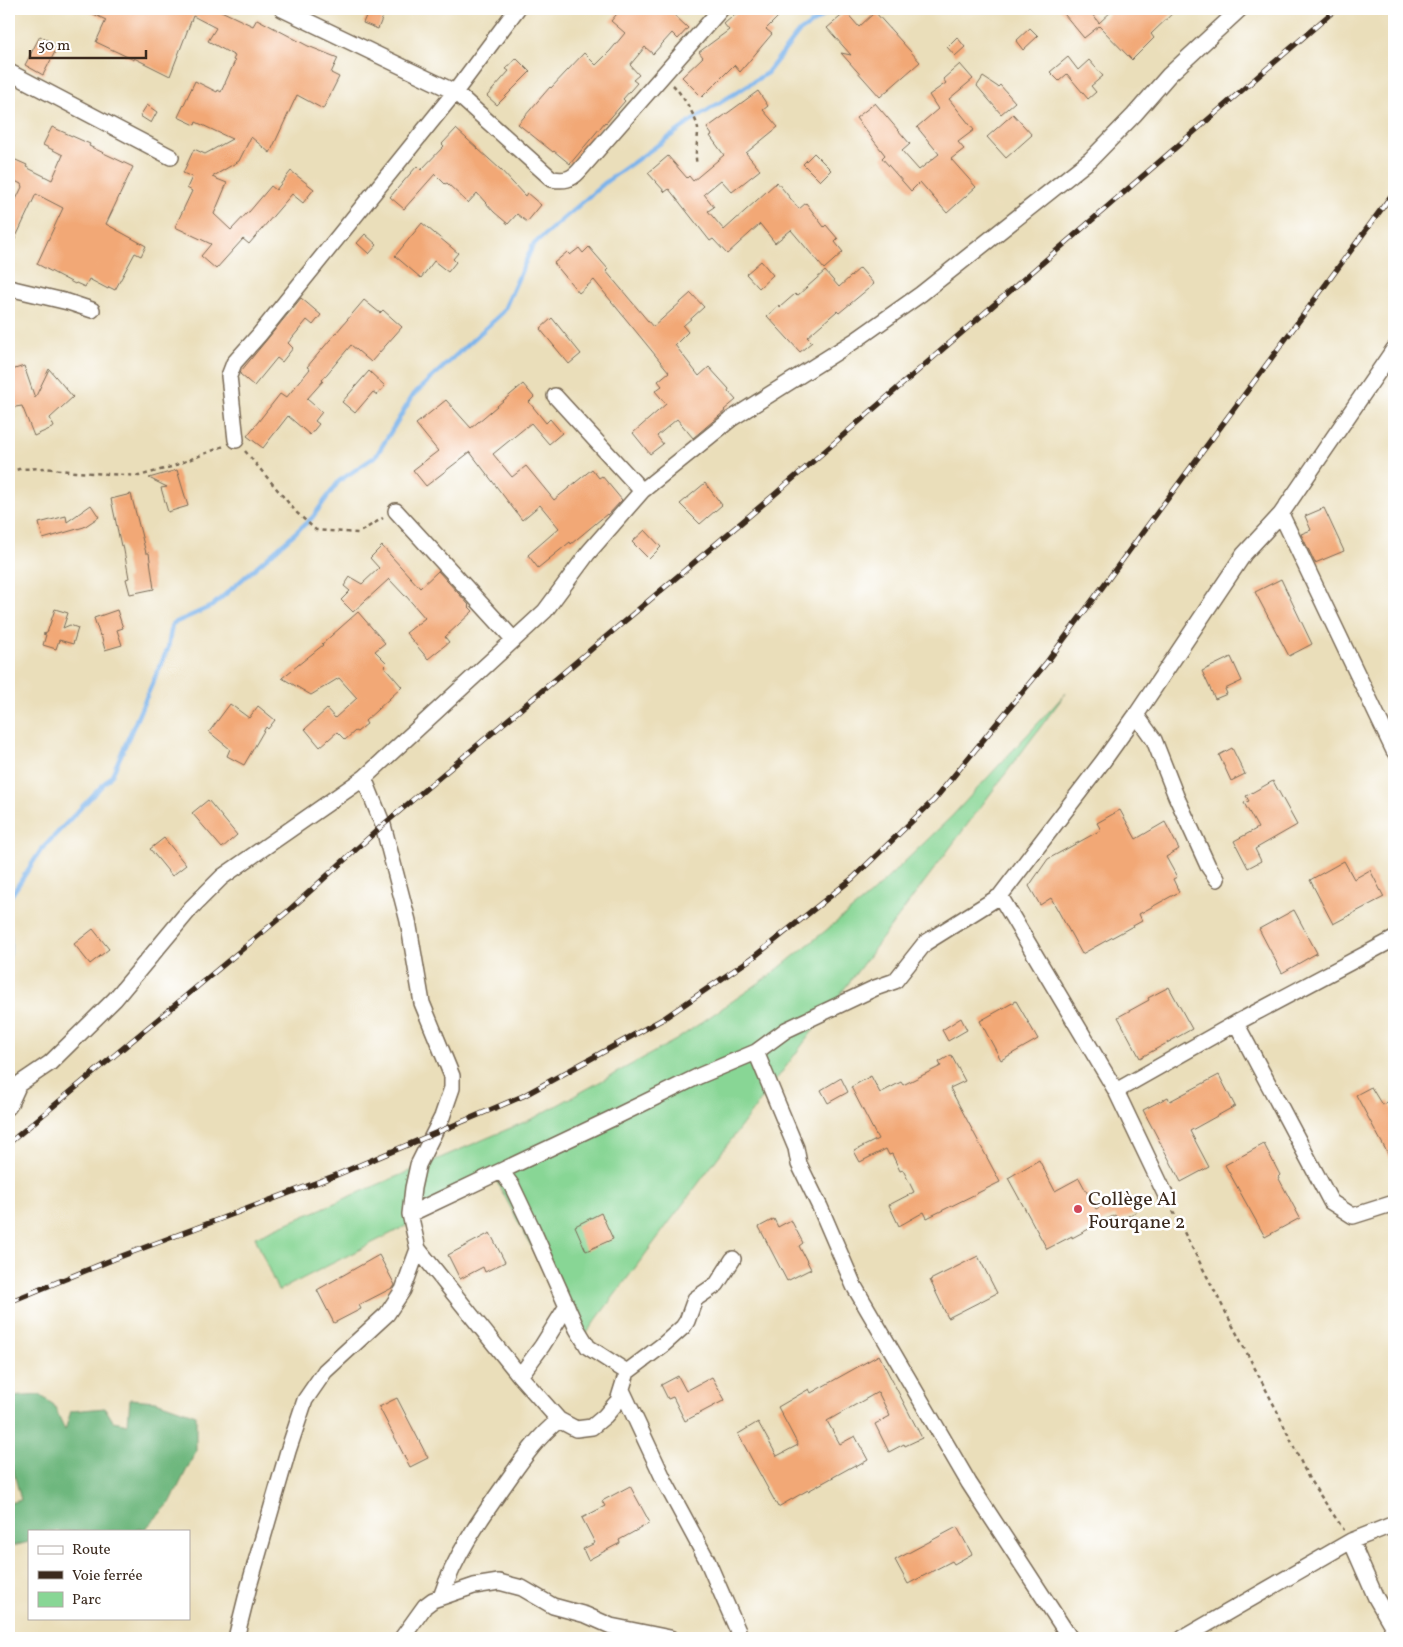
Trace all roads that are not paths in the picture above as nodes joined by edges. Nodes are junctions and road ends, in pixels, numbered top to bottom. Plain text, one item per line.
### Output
1 (282, 9) edge
2 (517, 9) edge
3 (721, 9) edge
4 (1236, 10) edge
5 (9, 72) edge
6 (455, 92) junction
7 (171, 157) dead end
8 (9, 288) edge
9 (92, 310) dead end
10 (1394, 349) edge
11 (555, 396) dead end
12 (236, 440) road end
13 (642, 491) junction
14 (396, 511) road end
15 (1280, 514) junction
16 (514, 640) junction
17 (1136, 715) junction
18 (1394, 751) edge
19 (364, 778) junction
20 (1217, 879) dead end
21 (1000, 896) junction
22 (1394, 939) edge
23 (1236, 1023) junction
24 (756, 1052) junction
25 (1116, 1091) junction
26 (9, 1106) edge
27 (501, 1171) junction
28 (1167, 1198) road end
29 (1394, 1203) edge
30 (410, 1214) junction
31 (418, 1249) junction
32 (733, 1259) dead end
33 (567, 1306) junction
34 (627, 1372) junction
35 (520, 1376) junction
36 (622, 1390) junction
37 (560, 1420) junction
38 (1394, 1524) edge
39 (1351, 1541) junction
40 (441, 1597) junction
41 (1394, 1630) edge
42 (236, 1638) edge
43 (402, 1638) edge
44 (670, 1638) edge
45 (741, 1638) edge
46 (1070, 1638) edge
47 (1183, 1638) edge

1 - 6 street
2 - 6 street
3 - 6 street
4 - 13 street
5 - 7 street
6 - 12 street
8 - 9 street
10 - 15 street
11 - 13 street
13 - 16 street
14 - 16 street
15 - 17 street
15 - 18 street
16 - 19 street
17 - 20 street
17 - 21 street
19 - 26 street
19 - 30 street
21 - 24 street
21 - 25 street
22 - 23 street
23 - 25 street
23 - 29 street
24 - 27 street
24 - 46 street
25 - 28 street
27 - 30 street
27 - 33 street
30 - 31 street
31 - 35 street
31 - 42 street
32 - 34 street
33 - 34 street
33 - 35 street
34 - 36 street
35 - 37 street
36 - 37 street
36 - 45 street
37 - 40 street
38 - 39 street
39 - 41 street
39 - 47 street
40 - 43 street
40 - 44 street

